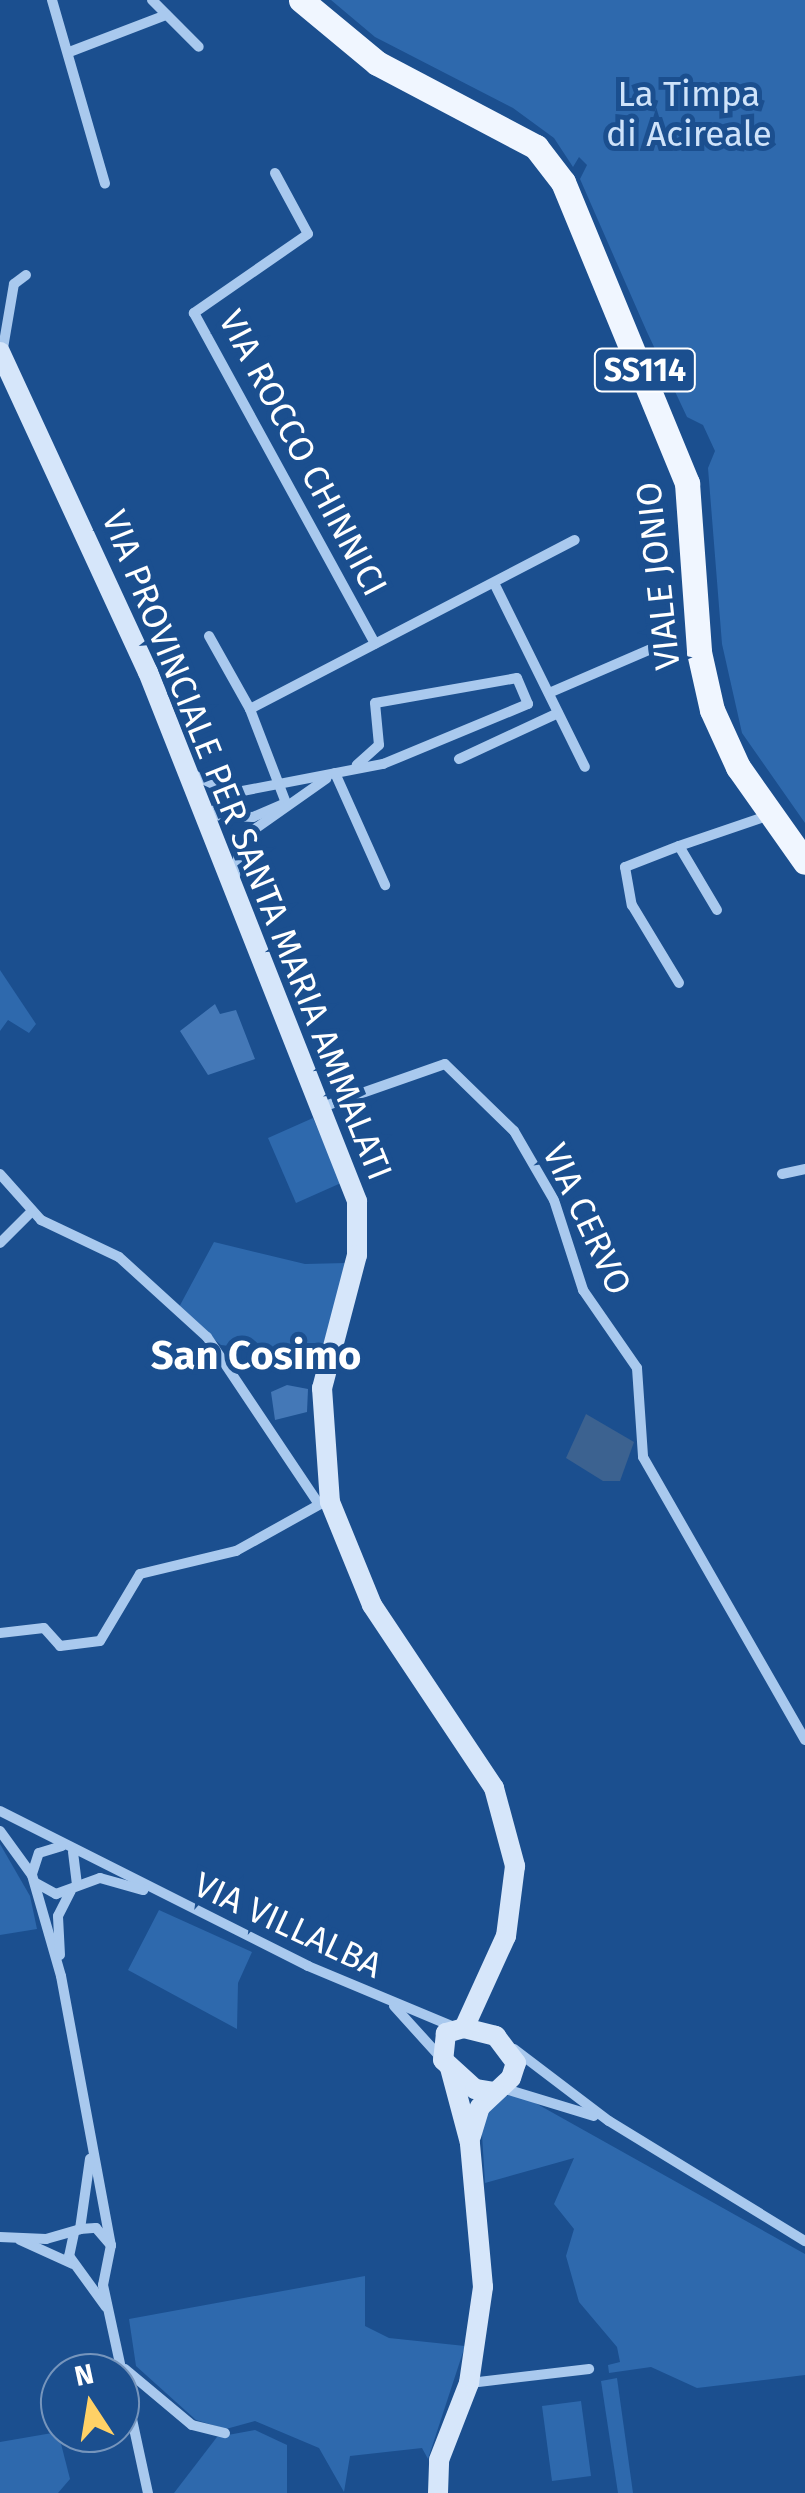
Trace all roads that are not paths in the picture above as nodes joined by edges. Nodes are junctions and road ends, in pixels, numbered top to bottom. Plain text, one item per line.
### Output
1 (52, 0) edge
2 (152, 0) edge
3 (301, 0) edge
4 (166, 14) junction
5 (199, 47) dead end
6 (72, 51) junction
7 (275, 173) dead end
8 (105, 184) dead end
9 (26, 275) dead end
10 (1, 354) edge
11 (575, 540) dead end
12 (494, 582) junction
13 (209, 636) dead end
14 (376, 644) junction
15 (658, 646) dead end
16 (548, 694) junction
17 (250, 710) junction
18 (558, 714) junction
19 (459, 759) dead end
20 (357, 765) junction
21 (585, 768) dead end
22 (188, 770) junction
23 (335, 773) junction
24 (278, 784) junction
25 (255, 791) junction
26 (286, 803) junction
27 (206, 815) junction
28 (771, 815) junction
29 (679, 846) junction
30 (805, 862) edge
31 (385, 885) dead end
32 (235, 888) junction
33 (717, 910) dead end
34 (679, 983) dead end
35 (325, 1106) junction
36 (805, 1169) edge
37 (0, 1174) edge
38 (782, 1174) dead end
39 (32, 1211) junction
40 (0, 1243) edge
41 (324, 1502) junction
42 (3, 1629) edge
43 (805, 1740) edge
44 (0, 1811) edge
45 (0, 1832) edge
46 (69, 1850) junction
47 (34, 1879) junction
48 (75, 1885) junction
49 (159, 1895) junction
50 (61, 1976) junction
51 (488, 1981) junction
52 (393, 2005) junction
53 (459, 2027) junction
54 (500, 2039) junction
55 (447, 2064) junction
56 (499, 2090) junction
57 (609, 2121) junction
58 (470, 2143) junction
59 (90, 2148) junction
60 (77, 2231) junction
61 (0, 2236) edge
62 (14, 2238) junction
63 (805, 2240) edge
64 (111, 2245) junction
65 (107, 2262) junction
66 (76, 2266) junction
67 (114, 2321) junction
68 (121, 2353) edge
69 (590, 2370) dead end
70 (140, 2381) edge
71 (469, 2384) junction
72 (225, 2433) dead end
73 (140, 2451) edge
74 (148, 2493) edge
75 (438, 2493) edge

1 - 6 street
2 - 4 street
3 - 28 main road, VIALE JONIO / SS114
4 - 5 street
4 - 6 street
6 - 8 street
7 - 14 street, VIA ROCCO CHINNICI
9 - 10 street
10 - 22 street, VIA PROVINCIALE PER SANTA MARIA AMMALATI
11 - 12 street
12 - 14 street
12 - 16 street
13 - 17 street
14 - 17 street
15 - 16 street
16 - 18 street
17 - 24 street
18 - 19 street
18 - 21 street
20 - 20 street
20 - 23 street
22 - 25 street
22 - 27 street, VIA PROVINCIALE PER SANTA MARIA AMMALATI
23 - 24 street
23 - 26 street
23 - 31 street
24 - 25 street
24 - 26 street
25 - 27 street
26 - 27 street
26 - 32 street
27 - 32 street, VIA PROVINCIALE PER SANTA MARIA AMMALATI
28 - 29 street
28 - 30 main road, VIALE JONIO / SS114
29 - 33 street
29 - 34 street
32 - 35 street, VIA PROVINCIALE PER SANTA MARIA AMMALATI
35 - 41 street, VIA PROVINCIALE PER SANTA MARIA AMMALATI
35 - 43 street, VIA CERVO
36 - 38 street
37 - 39 street
39 - 40 street
39 - 41 street
41 - 42 street
41 - 51 street, VIA PROVINCIALE PER SANTA MARIA AMMALATI
44 - 46 street
45 - 47 street
46 - 47 street
46 - 48 street
46 - 49 street
47 - 48 street
47 - 50 street
48 - 49 street
48 - 50 street
49 - 52 street, VIA VILLALBA
50 - 59 street
51 - 53 street, VIA PROVINCIALE PER SANTA MARIA AMMALATI
51 - 54 street
52 - 53 street, VIA VILLALBA
52 - 55 street
53 - 54 street
53 - 55 street
54 - 56 street
54 - 57 street
55 - 56 street
55 - 58 street
56 - 57 street
56 - 58 street
57 - 63 street
58 - 71 street
59 - 60 street
59 - 64 street
60 - 62 street
60 - 64 street
60 - 66 street
61 - 62 street
62 - 66 street
64 - 65 street
65 - 66 street
65 - 67 street
66 - 67 street
67 - 68 street
69 - 71 street
70 - 72 street
71 - 75 street
73 - 74 street

